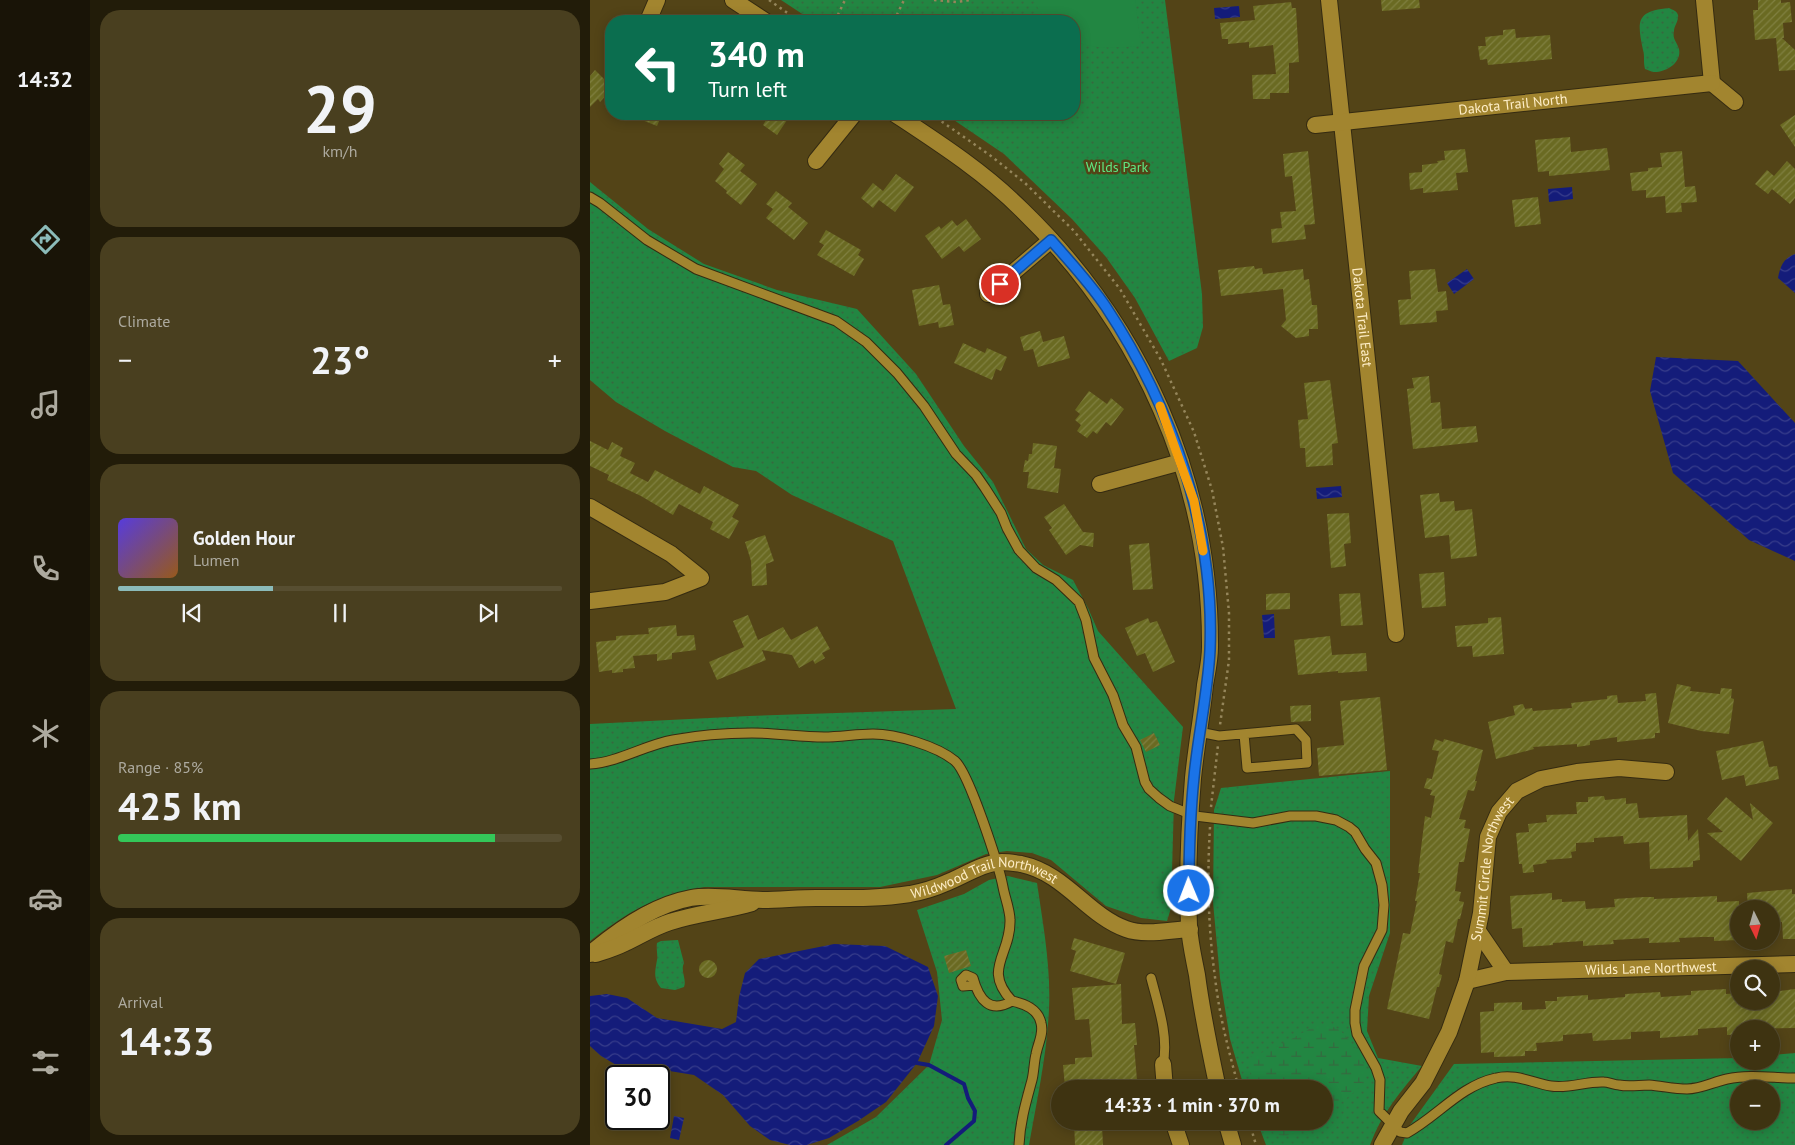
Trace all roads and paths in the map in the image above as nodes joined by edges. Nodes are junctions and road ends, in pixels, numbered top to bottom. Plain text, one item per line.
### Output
1 (657, 0) edge
2 (733, 0) edge
3 (769, 0) edge
4 (846, 0) edge
5 (904, 0) edge
6 (934, 0) edge
7 (971, 0) edge
8 (1329, 0) edge
9 (1704, 0) edge
10 (651, 15) edge
11 (756, 15) edge
12 (790, 15) edge
13 (838, 15) edge
14 (897, 15) edge
15 (1712, 83) junction
16 (1735, 102) dead end
17 (849, 120) edge
18 (904, 120) edge
19 (940, 120) edge
20 (1342, 122) junction
21 (1314, 125) dead end
22 (816, 161) dead end
23 (590, 198) edge
24 (1051, 240) junction
25 (988, 294) dead end
26 (1181, 462) junction
27 (1100, 484) dead end
28 (590, 508) edge
29 (590, 598) edge
30 (1396, 634) dead end
31 (1200, 732) junction
32 (1244, 734) junction
33 (1219, 736) junction
34 (590, 764) edge
35 (1666, 772) dead end
36 (1191, 815) junction
37 (1210, 819) junction
38 (996, 863) junction
39 (1190, 929) junction
40 (1478, 931) junction
41 (590, 955) edge
42 (1795, 964) edge
43 (1506, 972) junction
44 (1151, 978) dead end
45 (1467, 981) junction
46 (975, 985) dead end
47 (1012, 1001) junction
48 (1163, 1064) joint
49 (1795, 1078) edge
50 (1164, 1080) edge
51 (1216, 1080) edge
52 (1237, 1080) edge
53 (1393, 1126) junction
54 (1176, 1130) edge
55 (1229, 1130) edge
56 (1252, 1130) edge
57 (1019, 1145) edge
58 (1181, 1145) edge
59 (1233, 1145) edge
60 (1256, 1145) edge
61 (1382, 1145) edge

1 - 10 street
2 - 11 street
3 - 12 path
4 - 13 path
5 - 14 path
6 - 7 path
8 - 20 street, Dakota Trail East
9 - 15 street
15 - 16 street
15 - 20 street, Dakota Trail North
17 - 22 street
18 - 24 street
19 - 33 path
20 - 21 street, Dakota Trail North
20 - 30 street, Dakota Trail East
23 - 36 lane
24 - 25 street
24 - 26 street
26 - 27 street
26 - 31 street
28 - 29 street
31 - 33 lane
31 - 36 street
32 - 32 lane
32 - 33 lane
33 - 37 path
34 - 38 lane
35 - 40 street, Summit Circle Northwest
36 - 37 lane
36 - 39 street
37 - 52 path
37 - 53 lane
38 - 39 street, Wildwood Trail Northwest
38 - 41 street, Wildwood Trail Northwest
38 - 47 lane
39 - 51 street
40 - 43 street
40 - 45 street, Summit Circle Northwest
42 - 43 street, Wilds Lane Northwest
43 - 45 street, Wilds Lane Northwest
44 - 48 lane
45 - 53 street
46 - 47 lane
47 - 57 lane
48 - 50 street
49 - 53 lane
53 - 61 street
54 - 58 street
55 - 59 street
56 - 60 path

